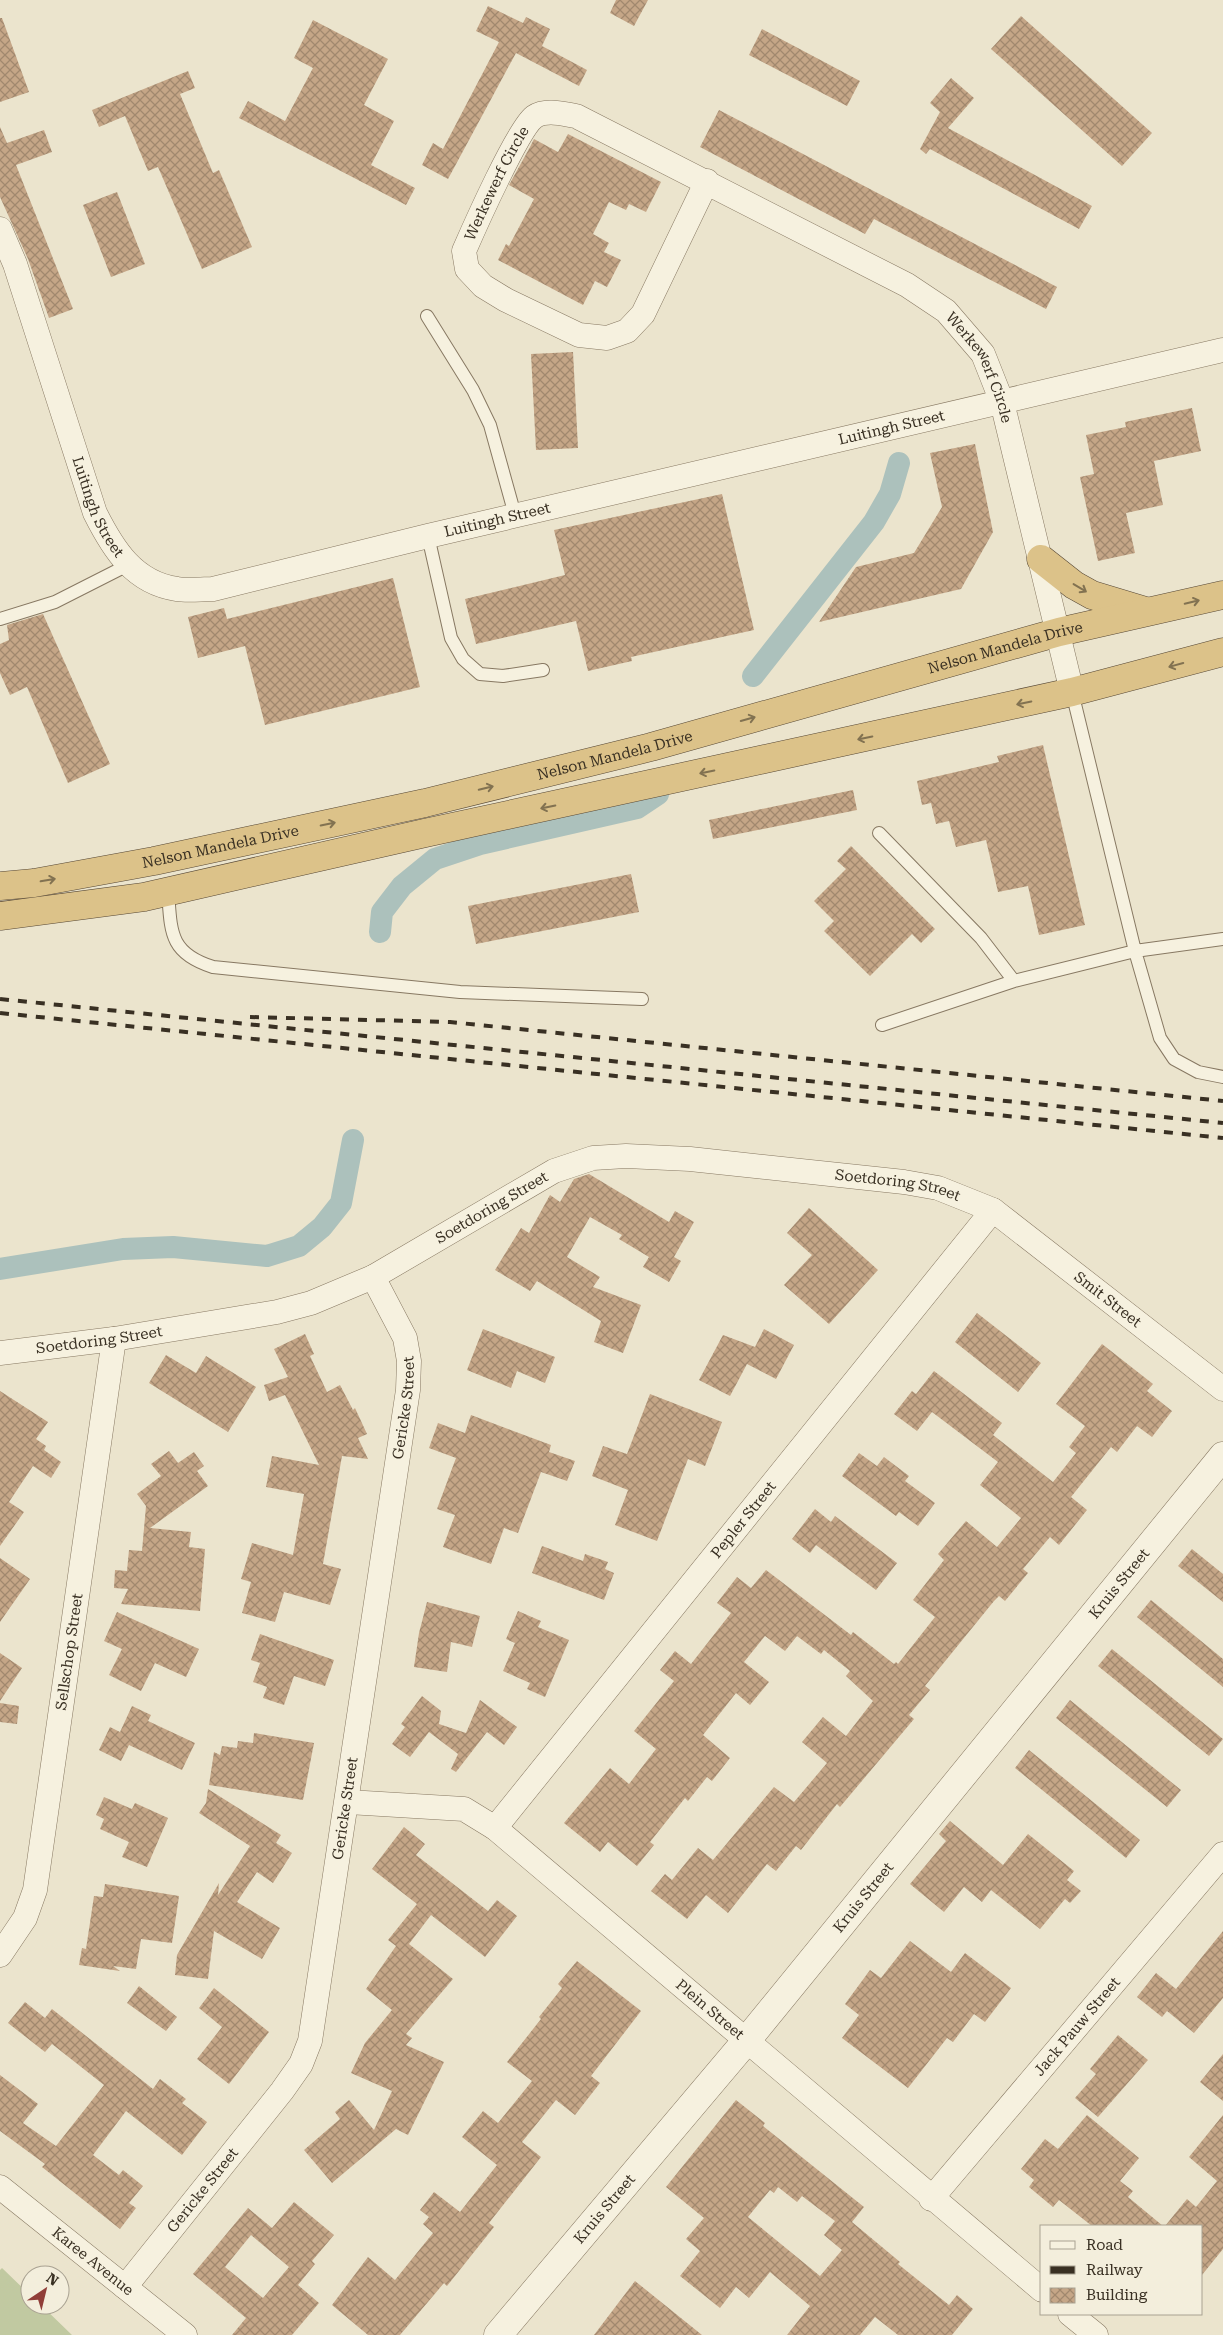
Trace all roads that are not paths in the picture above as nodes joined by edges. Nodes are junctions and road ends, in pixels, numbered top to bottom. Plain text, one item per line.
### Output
1 (707, 182) junction
2 (0, 229) edge
3 (8, 266) edge
4 (427, 316) dead end
5 (1223, 350) edge
6 (1002, 402) junction
7 (515, 515) junction
8 (428, 536) junction
9 (1041, 559) junction
10 (128, 565) junction
11 (1223, 596) edge
12 (1150, 612) junction
13 (0, 619) edge
14 (1059, 632) junction
15 (1223, 652) edge
16 (543, 670) dead end
17 (1072, 692) junction
18 (879, 833) dead end
19 (0, 886) edge
20 (168, 891) junction
21 (0, 916) edge
22 (1223, 939) edge
23 (1135, 951) junction
24 (1014, 982) junction
25 (642, 999) dead end
26 (882, 1025) dead end
27 (1223, 1077) edge
28 (993, 1210) junction
29 (373, 1277) junction
30 (114, 1339) junction
31 (0, 1353) edge
32 (1223, 1389) edge
33 (1223, 1456) edge
34 (348, 1802) junction
35 (495, 1828) junction
36 (1223, 1854) edge
37 (0, 1956) edge
38 (746, 2040) junction
39 (0, 2187) edge
40 (931, 2199) junction
41 (125, 2287) junction
42 (1040, 2288) edge
43 (1071, 2315) edge
44 (185, 2335) edge
45 (498, 2335) edge
46 (1096, 2335) edge

1 - 1 street, Werkewerf Circle
1 - 6 street, Werkewerf Circle
2 - 3 street, Luitingh Street
3 - 10 street, Luitingh Street
4 - 7 lane
5 - 6 street, Luitingh Street
6 - 7 street, Luitingh Street
6 - 9 street, Werkewerf Circle
7 - 8 street, Luitingh Street
8 - 10 street, Luitingh Street
8 - 16 lane
9 -> 12 highway
9 - 14 street, Werkewerf Circle
10 - 13 lane
12 -> 11 highway, Nelson Mandela Drive
12 - 14 highway, Nelson Mandela Drive
14 - 17 street, Werkewerf Circle
19 -> 14 highway, Nelson Mandela Drive
15 -> 17 highway, Nelson Mandela Drive
17 -> 20 highway, Nelson Mandela Drive
17 - 23 lane
18 - 24 lane
20 - 21 highway, Nelson Mandela Drive
20 - 25 lane
22 - 23 lane
23 - 24 lane
23 - 27 lane
24 - 26 lane
28 - 29 street, Soetdoring Street
28 - 32 street, Smit Street
28 - 35 street, Pepler Street
29 - 30 street, Soetdoring Street
29 - 34 street, Gericke Street
30 - 31 street, Soetdoring Street
30 - 37 street, Sellschop Street
33 - 38 street, Kruis Street
34 - 35 street, Plein Street
34 - 41 street, Gericke Street
35 - 38 street, Plein Street
36 - 40 street, Jack Pauw Street
38 - 40 street, Plein Street
38 - 45 street, Kruis Street
39 - 41 street, Karee Avenue
40 - 42 street, Plein Street
41 - 44 street, Karee Avenue
43 - 46 street

